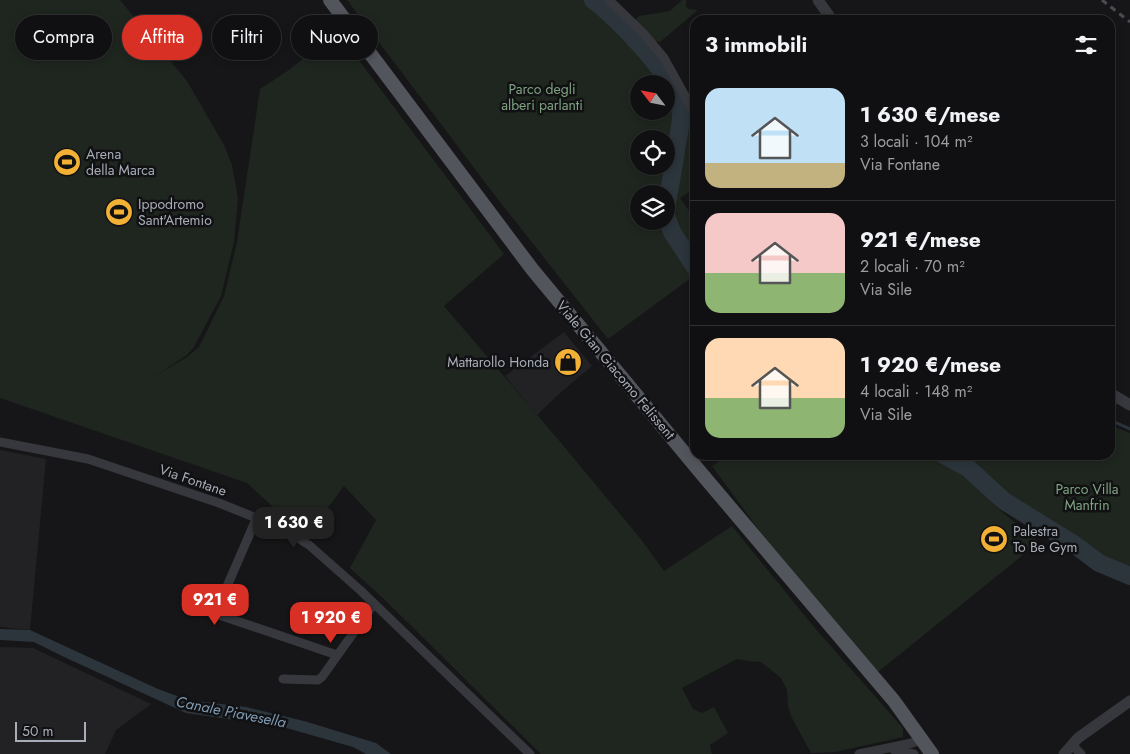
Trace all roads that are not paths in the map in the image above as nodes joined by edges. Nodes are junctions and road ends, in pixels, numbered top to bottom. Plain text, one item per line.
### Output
1 (330, 0) edge
2 (608, 0) edge
3 (818, 0) edge
4 (828, 15) edge
5 (690, 105) edge
6 (1115, 401) edge
7 (1130, 405) edge
8 (0, 442) edge
9 (690, 460) edge
10 (690, 460) edge
11 (257, 517) junction
12 (374, 604) junction
13 (337, 655) junction
14 (283, 679) dead end
15 (1130, 701) edge
16 (922, 739) junction
17 (883, 749) junction
18 (1068, 749) edge
19 (530, 754) edge
20 (859, 754) edge
21 (914, 754) edge
22 (932, 754) edge
23 (1081, 754) edge

1 - 9 main road, Viale Gian Giacomo Felissent
2 - 5 street
3 - 4 street
6 - 7 street
8 - 11 street, Via Fontane
10 - 16 main road, Viale Gian Giacomo Felissent
11 - 12 street, Via Fontane
11 - 13 street
12 - 13 street
12 - 19 street, Via Fontane
13 - 14 street
15 - 18 street
16 - 17 street
16 - 22 main road, Viale Gian Giacomo Felissent
17 - 20 street
17 - 21 street
18 - 23 street

